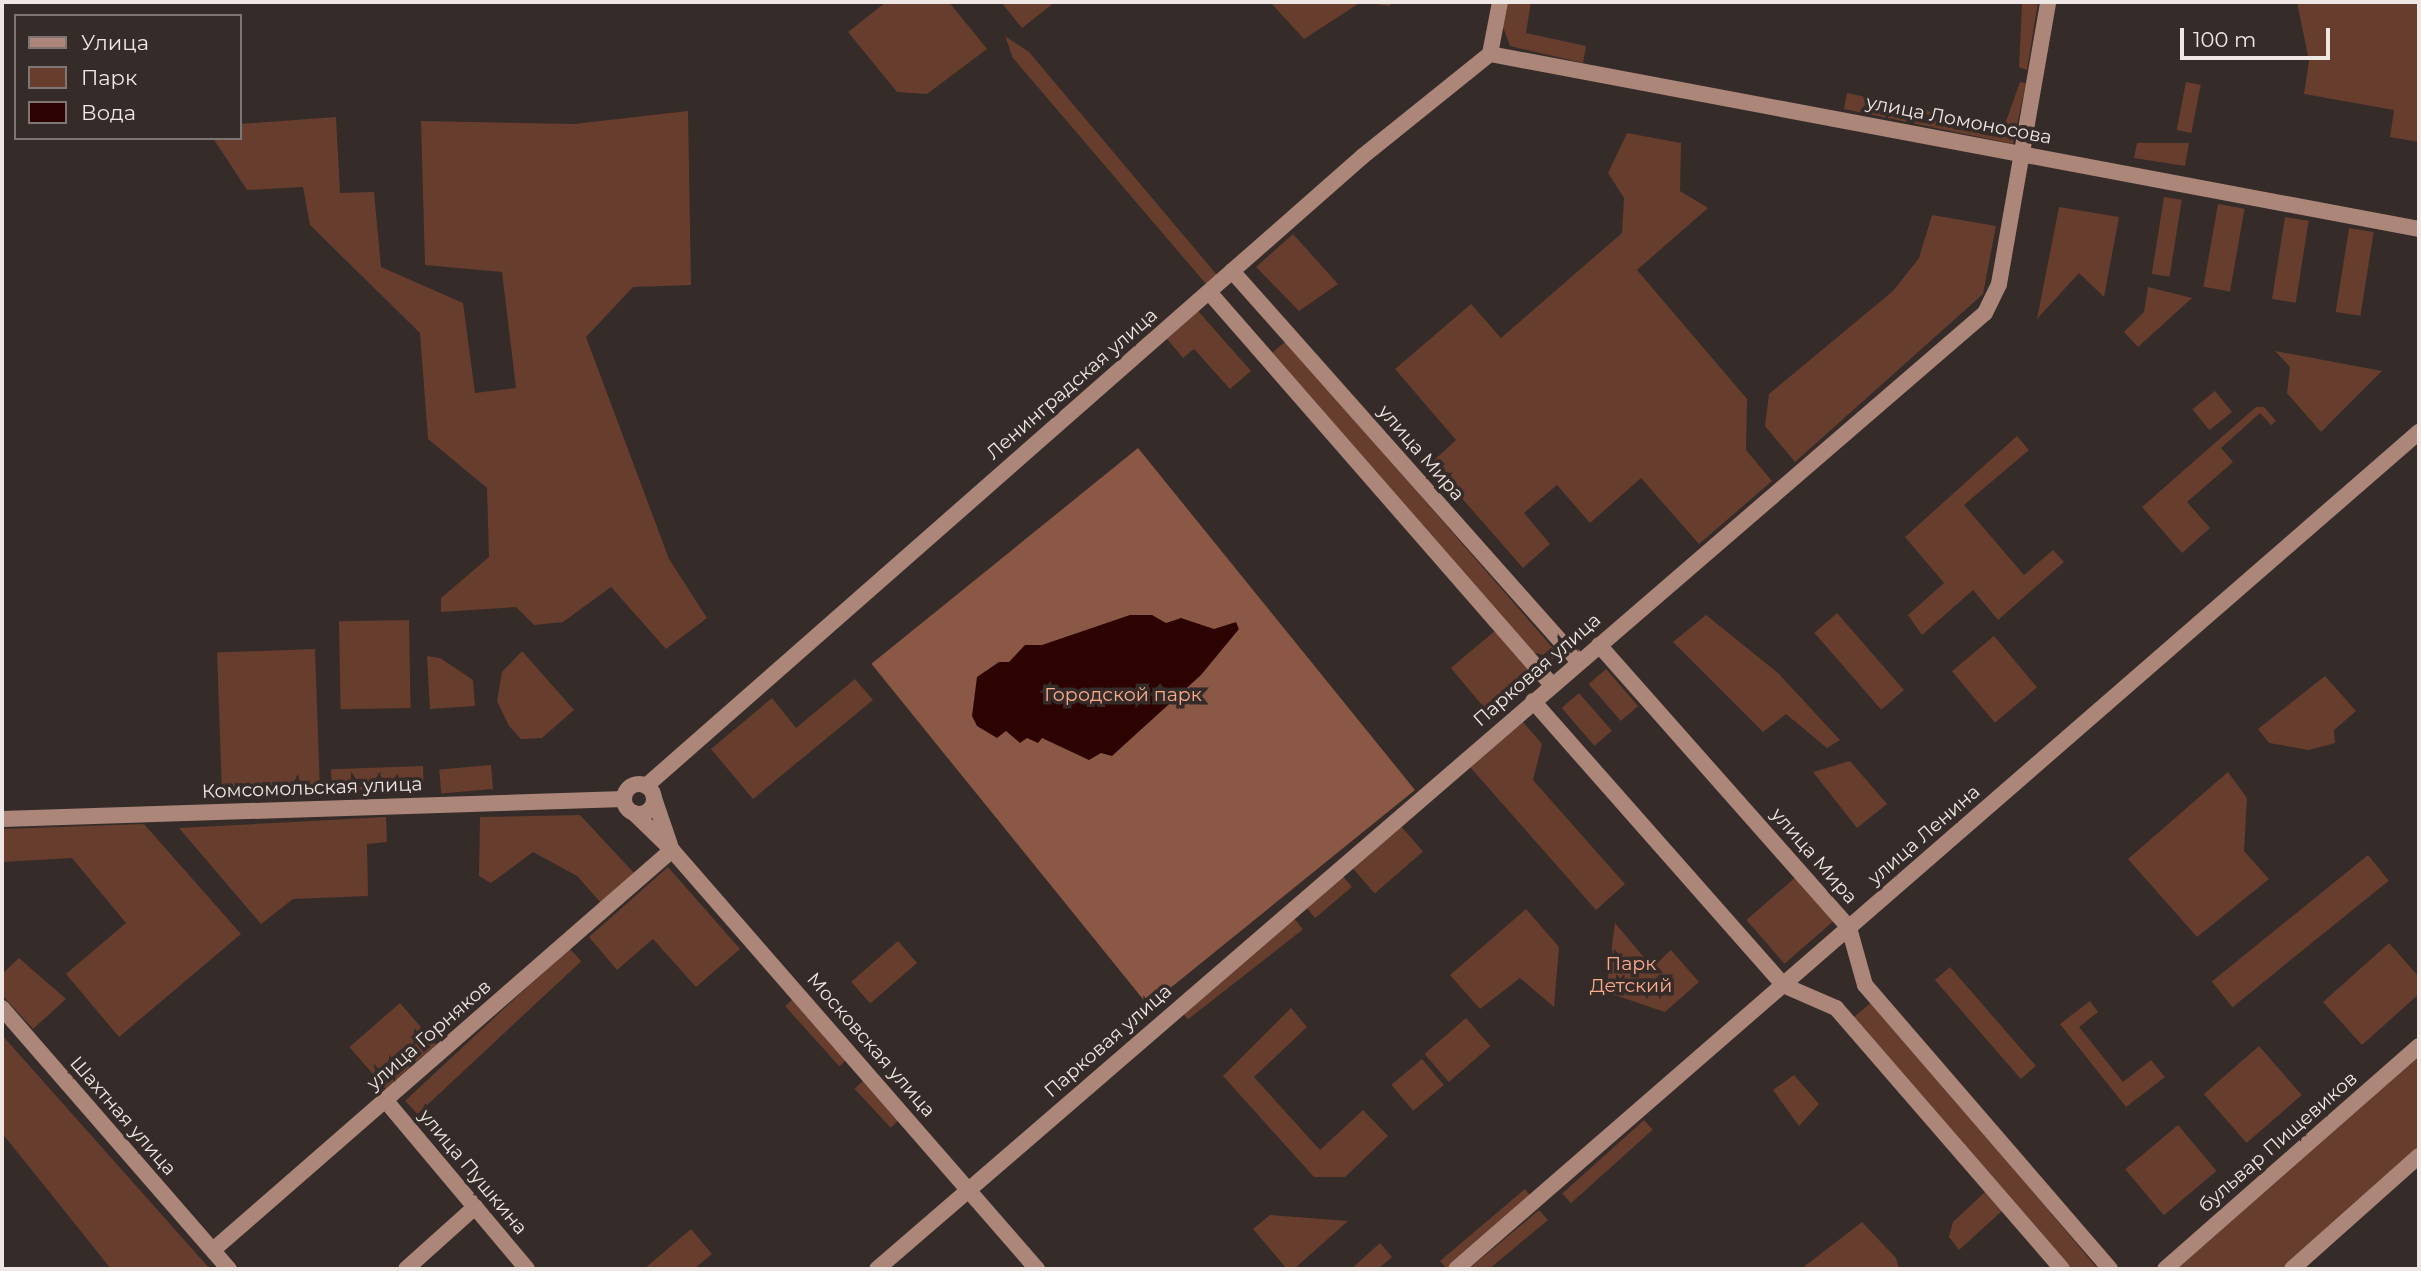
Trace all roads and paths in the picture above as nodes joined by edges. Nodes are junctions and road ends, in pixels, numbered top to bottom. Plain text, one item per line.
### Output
1 (1500, 2) edge
2 (2048, 2) edge
3 (1490, 54) junction
4 (2022, 154) junction
5 (2419, 229) edge
6 (1233, 271) junction
7 (1209, 292) junction
8 (2419, 432) edge
9 (1598, 645) junction
10 (1579, 662) junction
11 (1552, 684) junction
12 (1533, 701) junction
13 (650, 792) junction
14 (624, 799) junction
15 (634, 813) junction
16 (2, 819) edge
17 (672, 850) junction
18 (1849, 928) junction
19 (1783, 985) junction
20 (2, 1008) edge
21 (2419, 1046) edge
22 (386, 1101) junction
23 (2419, 1156) edge
24 (970, 1189) junction
25 (475, 1208) junction
26 (213, 1250) junction
27 (229, 1269) edge
28 (406, 1269) edge
29 (527, 1269) edge
30 (877, 1269) edge
31 (1037, 1269) edge
32 (1455, 1269) edge
33 (2062, 1269) edge
34 (2110, 1269) edge
35 (2165, 1269) edge
36 (2292, 1269) edge

1 - 3 main road
2 - 4 main road, Парковая улица
3 - 4 main road, улица Ломоносова
3 - 6 main road, Ленинградская улица
4 - 5 main road, улица Ломоносова
4 - 9 main road, Парковая улица
6 - 7 main road, Ленинградская улица
6 - 10 main road, улица Мира
7 - 11 main road
7 - 13 main road, Ленинградская улица
8 - 18 main road, улица Ленина
9 - 10 main road, Парковая улица
9 - 18 main road, улица Мира
10 - 11 main road, Парковая улица
11 - 12 main road, Парковая улица
12 - 19 main road
12 - 24 main road, Парковая улица
13 - 14 main road
13 - 15 main road
13 - 17 main road, Московская улица
14 - 15 main road, Московская улица
14 - 16 main road, Комсомольская улица
15 - 17 main road, Московская улица
17 - 22 main road, улица Горняков
17 - 24 main road, Московская улица
18 - 19 main road, улица Ленина
18 - 34 main road, улица Мира
19 - 32 main road, улица Ленина
19 - 33 main road
20 - 26 main road, Шахтная улица
21 - 35 main road, бульвар Пищевиков
22 - 25 main road, улица Пушкина
22 - 26 main road, улица Горняков
23 - 36 main road
24 - 30 main road, Парковая улица
24 - 31 main road, Московская улица
25 - 28 main road
25 - 29 main road, улица Пушкина
26 - 27 main road, Шахтная улица

